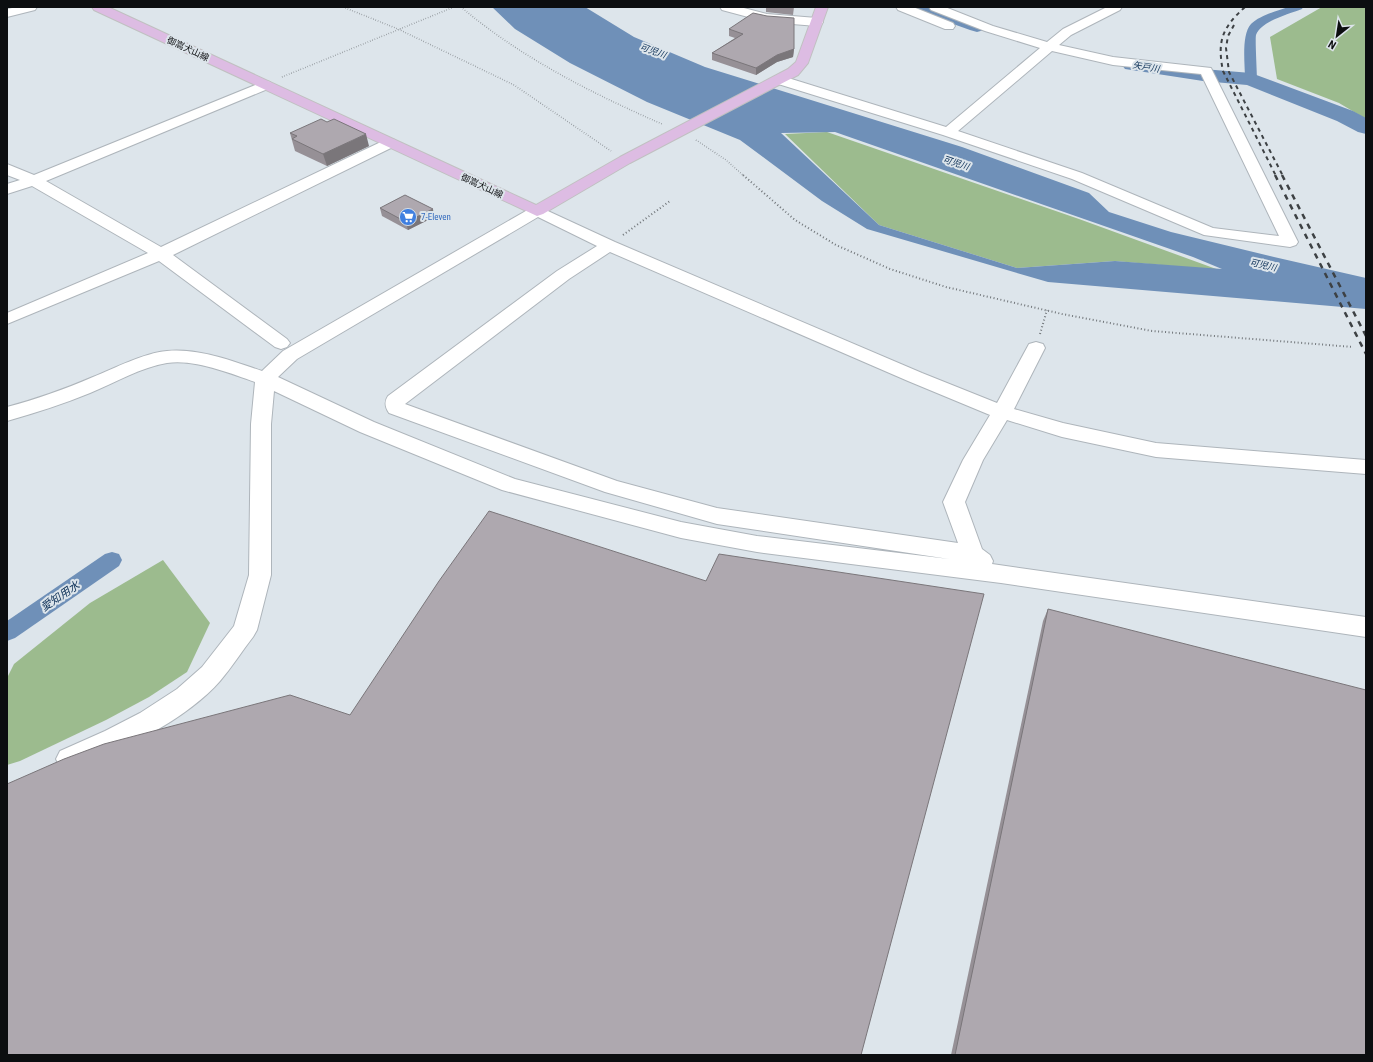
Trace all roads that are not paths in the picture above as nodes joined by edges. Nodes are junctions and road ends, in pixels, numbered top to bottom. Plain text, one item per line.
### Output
1 (31, 7) edge
2 (98, 7) edge
3 (726, 7) edge
4 (822, 7) edge
5 (902, 7) edge
6 (935, 7) edge
7 (1116, 7) edge
8 (7, 13) edge
9 (817, 22) junction
10 (962, 32) dead end
11 (1049, 46) junction
12 (778, 81) junction
13 (265, 85) junction
14 (948, 132) junction
15 (390, 143) junction
16 (7, 169) edge
17 (34, 181) junction
18 (7, 189) edge
19 (536, 211) junction
20 (609, 245) junction
21 (161, 254) junction
22 (7, 319) edge
23 (281, 343) dead end
24 (1036, 348) road end
25 (265, 379) junction
26 (1002, 412) junction
27 (7, 414) edge
28 (1366, 467) edge
29 (973, 554) junction
30 (1001, 574) junction
31 (1366, 627) edge
32 (51, 767) edge

1 - 8 street
2 - 13 main road, 御嵩犬山線
3 - 9 street
4 - 9 main road
5 - 10 street
6 - 11 street
7 - 11 street
9 - 12 main road
11 - 14 street
11 - 14 street
12 - 14 street
12 - 19 main road
13 - 15 main road, 御嵩犬山線
13 - 17 street
15 - 19 main road, 御嵩犬山線
15 - 21 street
16 - 17 street
17 - 18 street
17 - 21 street
19 - 20 street
19 - 25 street
20 - 26 street
20 - 29 street
21 - 22 street
21 - 23 street
24 - 26 street
25 - 27 street
25 - 30 street
25 - 32 street
26 - 28 street
26 - 29 street
29 - 30 street
30 - 31 street

